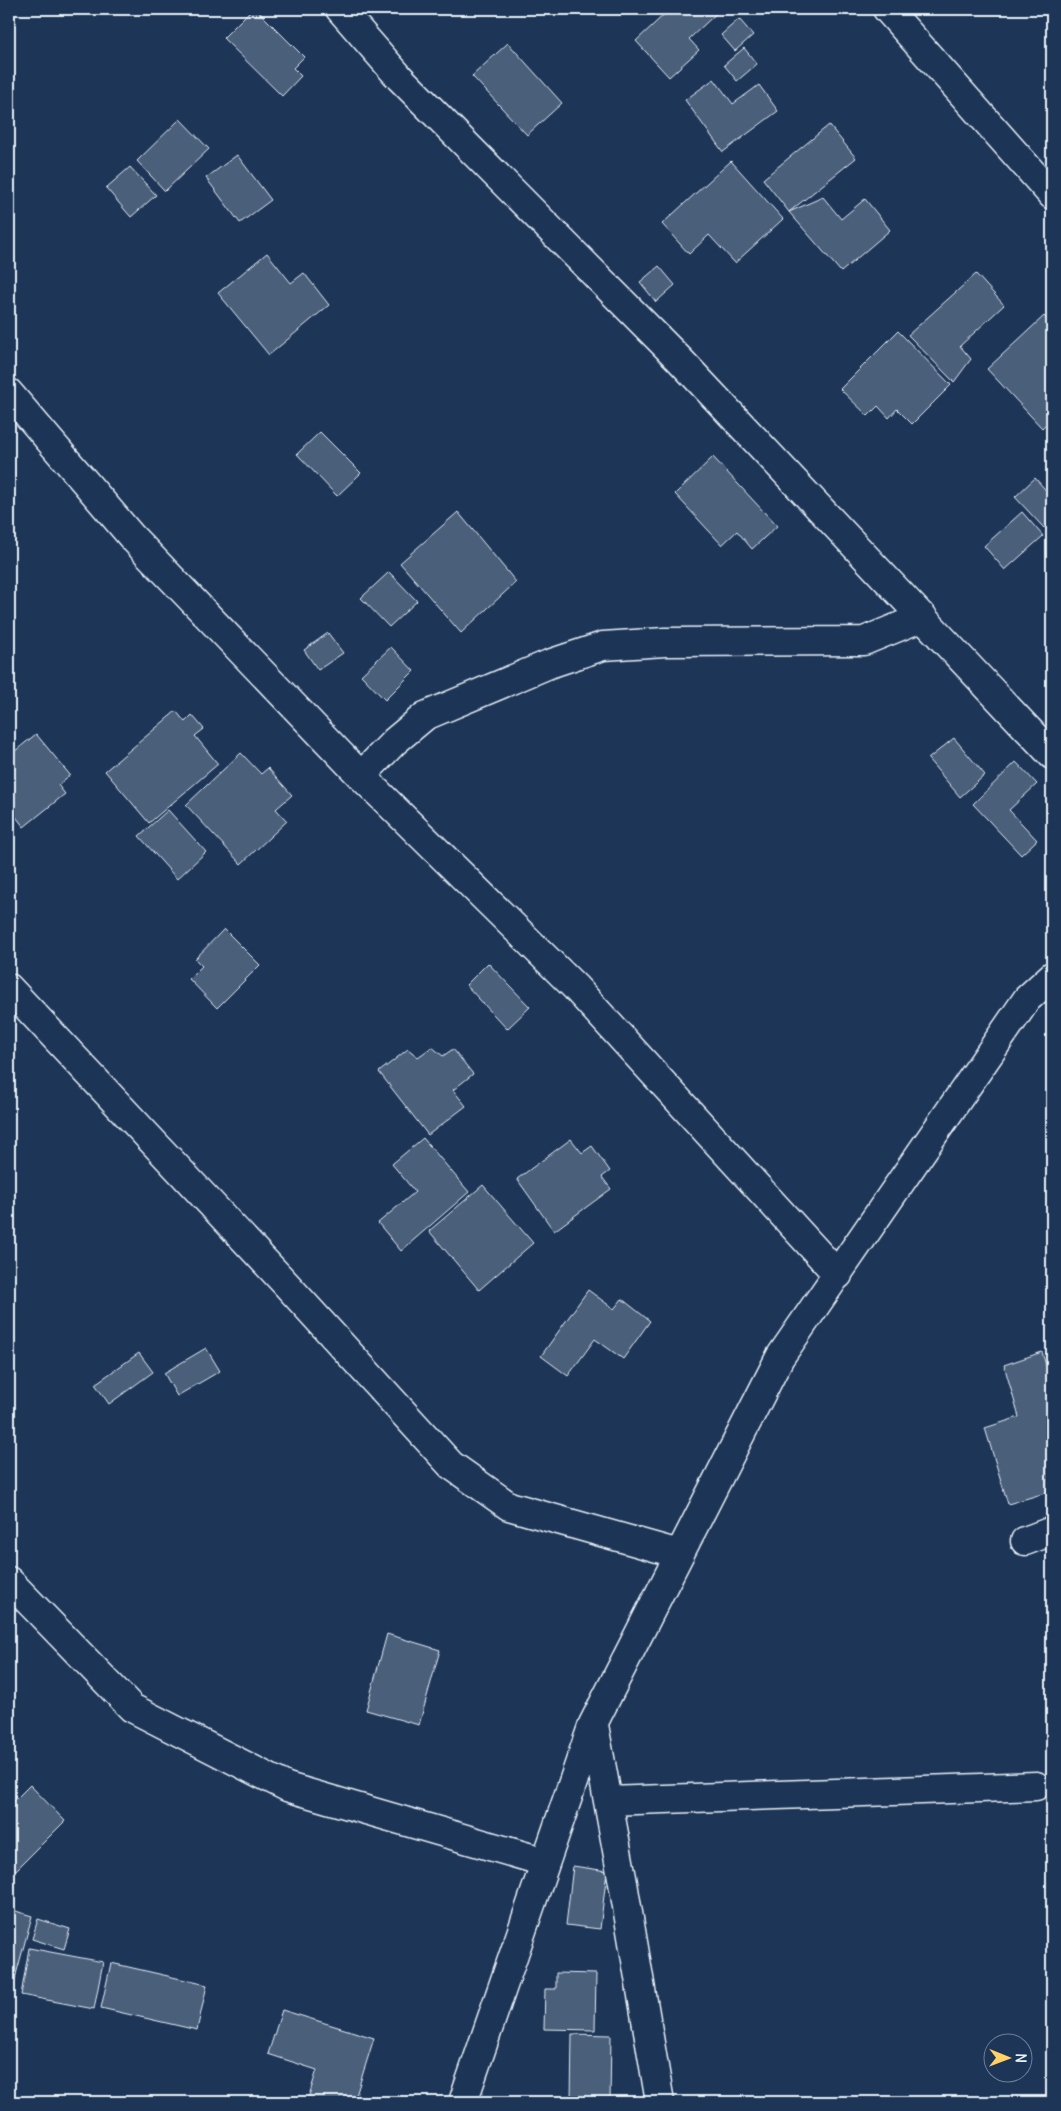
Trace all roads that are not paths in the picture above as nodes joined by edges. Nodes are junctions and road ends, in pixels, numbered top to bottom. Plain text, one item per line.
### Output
1 (340, 9) edge
2 (887, 9) edge
3 (1052, 195) edge
4 (9, 393) edge
5 (923, 617) junction
6 (1052, 755) edge
7 (361, 776) junction
8 (1052, 976) edge
9 (9, 988) edge
10 (838, 1275) junction
11 (1052, 1531) edge
12 (1025, 1541) dead end
13 (679, 1554) junction
14 (9, 1581) edge
15 (594, 1724) junction
16 (1036, 1786) dead end
17 (608, 1801) junction
18 (545, 1862) junction
19 (463, 2102) edge
20 (660, 2102) edge

1 - 5 street
2 - 3 street
4 - 7 street
5 - 6 street
5 - 7 street
7 - 10 street
8 - 10 street
9 - 13 street
10 - 13 street
11 - 12 street
13 - 15 street
14 - 18 street
15 - 17 street
15 - 18 street
16 - 17 street
17 - 20 street
18 - 19 street

